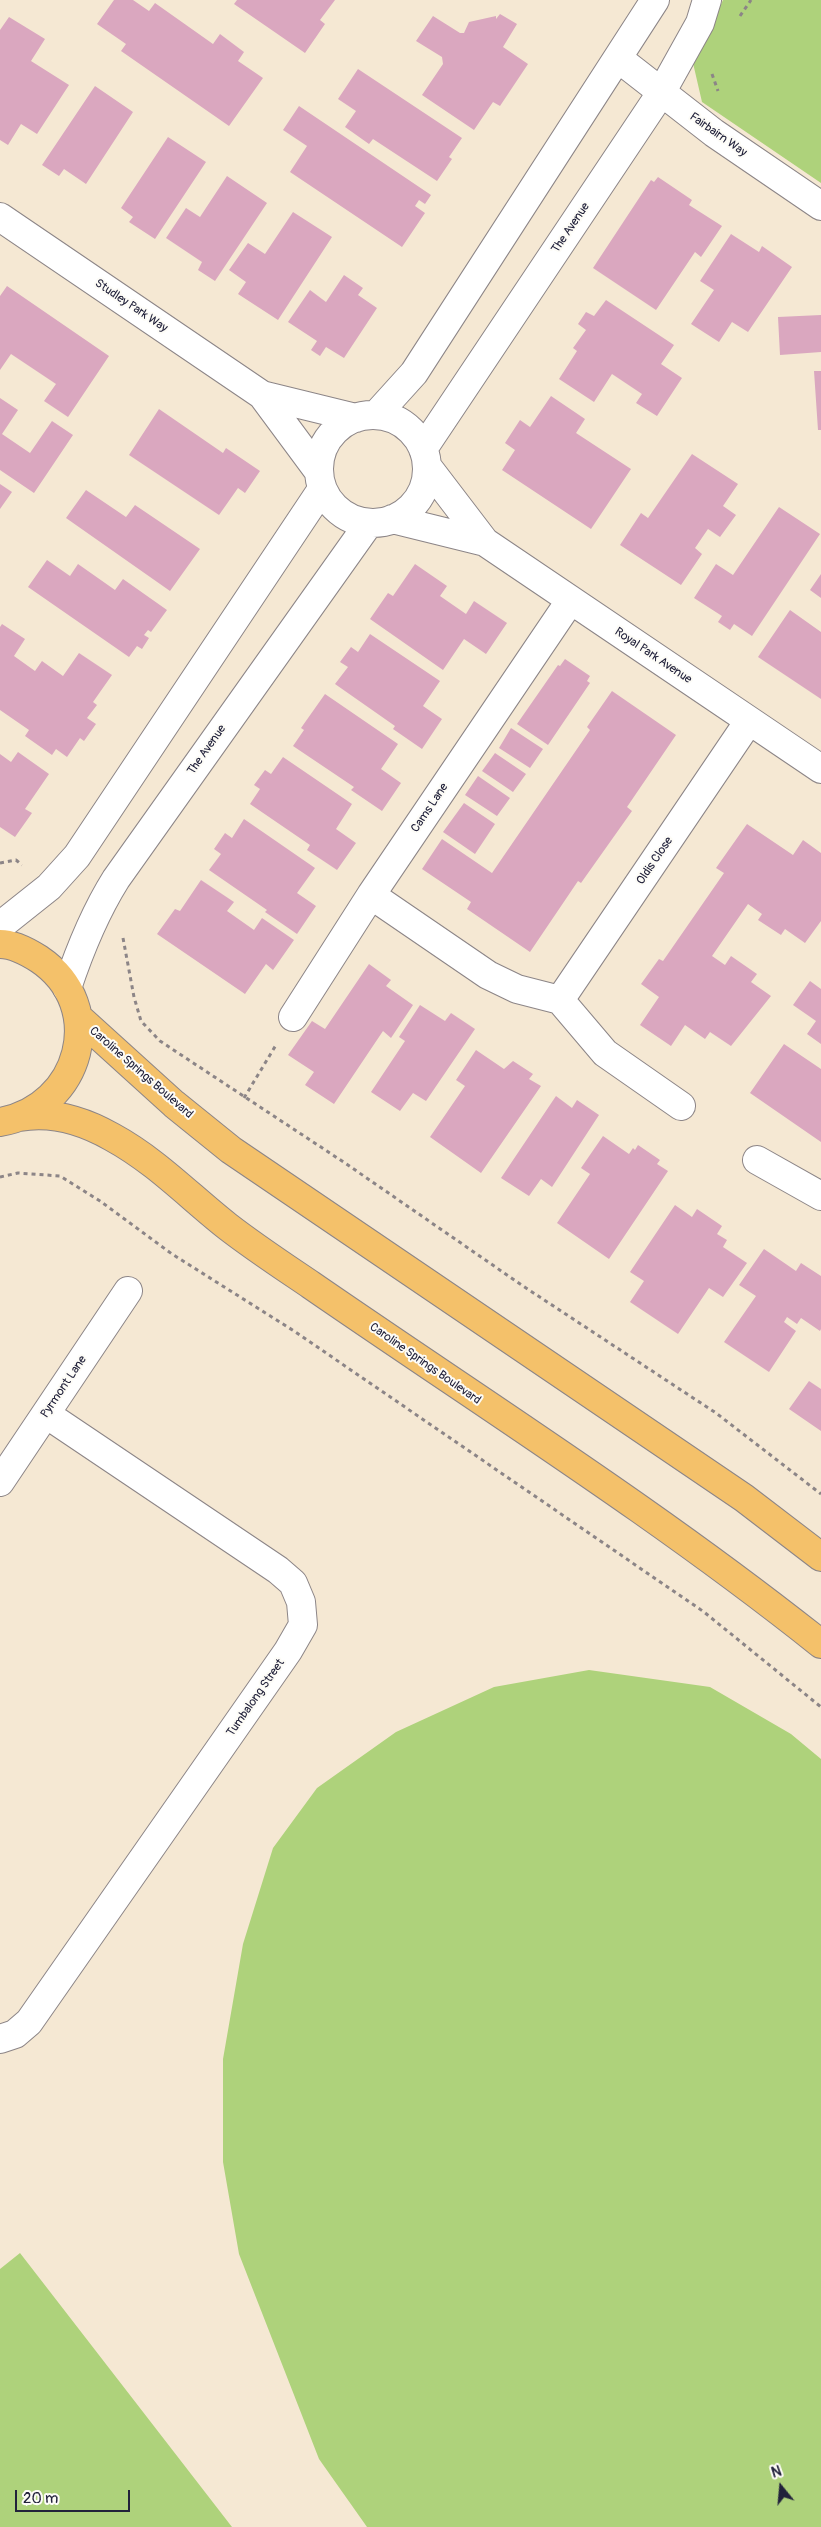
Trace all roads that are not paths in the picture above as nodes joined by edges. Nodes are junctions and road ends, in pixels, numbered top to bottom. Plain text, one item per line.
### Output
1 (655, 0) edge
2 (707, 0) edge
3 (619, 59) junction
4 (661, 94) junction
5 (821, 206) edge
6 (0, 217) edge
7 (262, 395) junction
8 (366, 417) junction
9 (425, 457) junction
10 (321, 480) junction
11 (381, 521) junction
12 (485, 542) junction
13 (570, 601) junction
14 (749, 721) junction
15 (821, 769) edge
16 (371, 896) junction
17 (0, 926) edge
18 (0, 944) edge
19 (67, 988) junction
20 (560, 1000) junction
21 (78, 1017) junction
22 (293, 1017) road end
23 (682, 1106) dead end
24 (5, 1120) edge
25 (756, 1160) dead end
26 (821, 1196) edge
27 (128, 1292) dead end
28 (46, 1414) junction
29 (0, 1482) edge
30 (821, 1557) edge
31 (821, 1644) edge
32 (0, 2039) edge

1 - 3 street
2 - 4 street, The Avenue
3 - 4 street, Fairbairn Way
3 - 8 street
4 - 5 street, Fairbairn Way
4 - 9 street, The Avenue
6 - 7 street, Studley Park Way
7 - 8 street, Studley Park Way
7 - 10 street, Studley Park Way
8 - 9 street
8 - 10 street
9 - 11 street
9 - 12 street, Royal Park Avenue
10 - 11 street
10 - 17 street
11 - 12 street, Royal Park Avenue
11 - 19 street, The Avenue
12 - 13 street, Royal Park Avenue
13 - 14 street, Royal Park Avenue
13 - 16 street, Cams Lane
14 - 15 street, Royal Park Avenue
14 - 20 street, Oldis Close
16 - 20 street
16 - 22 street, Cams Lane
18 - 19 main road
19 - 21 main road
20 - 23 street
21 - 24 main road
21 - 30 main road, Caroline Springs Boulevard
24 - 31 main road, Caroline Springs Boulevard
25 - 26 street
27 - 28 street, Pyrmont Lane
28 - 29 street, Pyrmont Lane
28 - 32 street, Tumbalong Street

